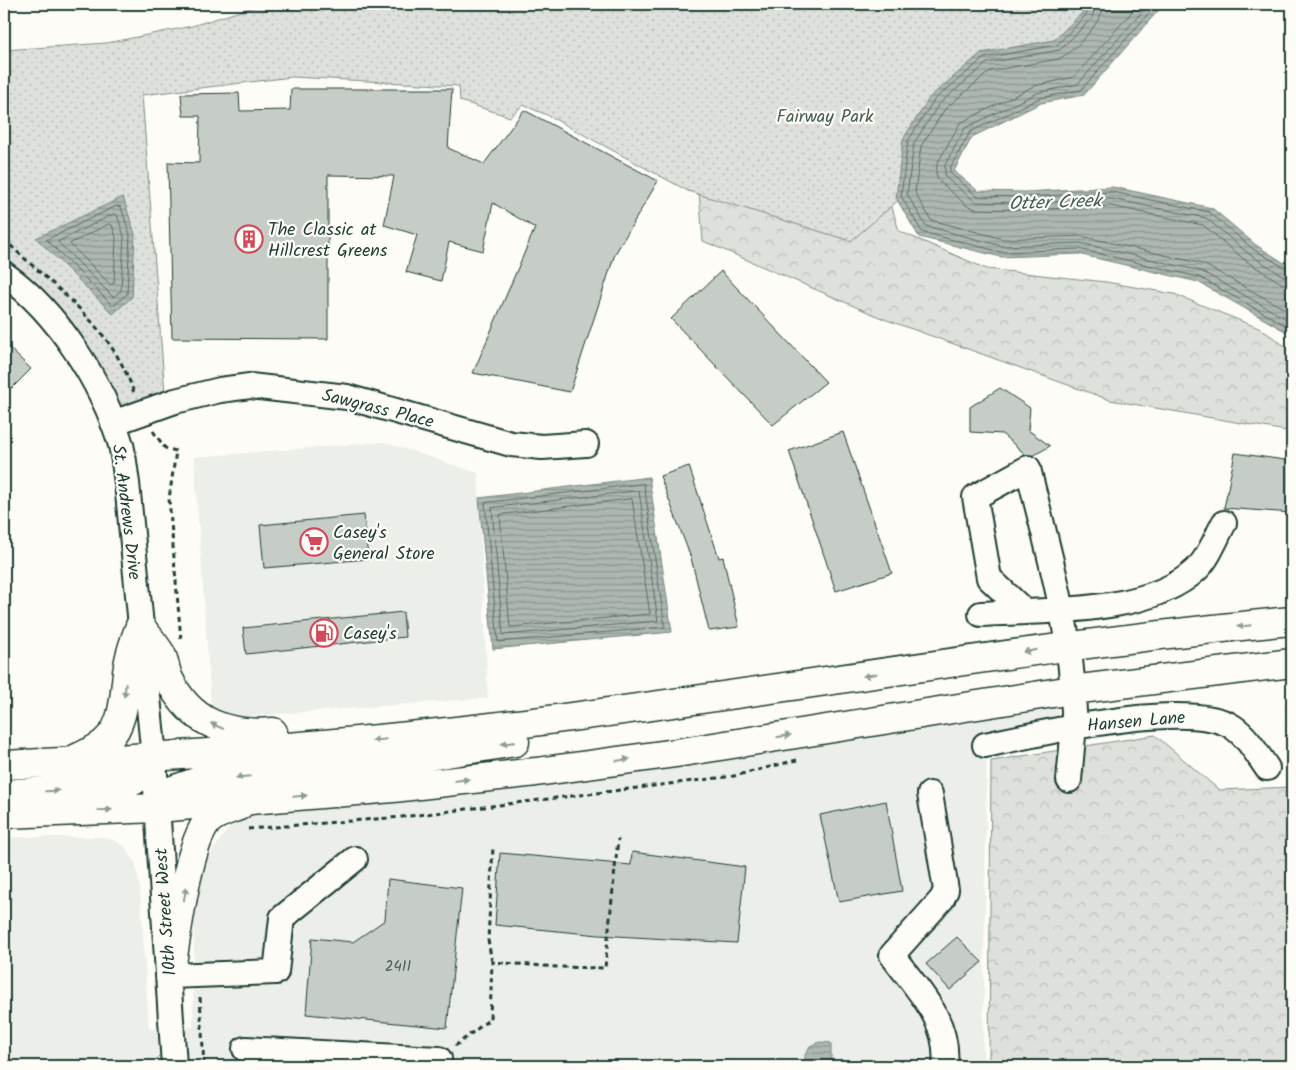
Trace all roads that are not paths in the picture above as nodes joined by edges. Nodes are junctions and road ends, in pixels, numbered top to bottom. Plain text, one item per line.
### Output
1 (4, 274) edge
2 (113, 423) junction
3 (586, 444) dead end
4 (1224, 523) dead end
5 (1063, 611) junction
6 (1025, 612) junction
7 (981, 614) dead end
8 (1292, 620) edge
9 (140, 626) junction
10 (1068, 645) junction
11 (1292, 664) edge
12 (1072, 690) junction
13 (726, 696) junction
14 (666, 704) junction
15 (1074, 726) junction
16 (985, 745) dead end
17 (154, 758) junction
18 (69, 762) junction
19 (4, 765) edge
20 (1267, 768) dead end
21 (1069, 780) dead end
22 (4, 794) edge
23 (930, 794) dead end
24 (251, 801) junction
25 (157, 808) junction
26 (4, 814) edge
27 (356, 859) dead end
28 (170, 976) junction
29 (245, 1049) dead end
30 (439, 1062) edge
31 (174, 1066) edge
32 (945, 1066) edge

1 - 2 street, St. Andrews Drive
2 - 3 street, Sawgrass Place
2 - 9 street, St. Andrews Drive
4 - 5 street
5 - 6 street
5 - 6 street
5 - 10 street
6 - 7 street
8 -> 10 main road
14 -> 9 main road
9 - 17 street, St. Andrews Drive
9 -> 18 main road
10 - 12 street
10 -> 13 main road
11 - 12 main road
12 - 15 street
24 -> 12 main road
13 - 14 main road
13 -> 25 main road
14 -> 17 main road
15 - 16 street, Hansen Lane
15 - 20 street, Hansen Lane
15 - 21 street
17 - 18 main road
22 -> 17 main road
17 - 25 street, 10th Street West
18 - 19 main road
23 - 32 street
24 - 25 main road
28 -> 24 main road
26 -> 25 main road
25 - 28 street, 10th Street West
27 - 28 street
28 - 31 street, 10th Street West
29 - 30 street

